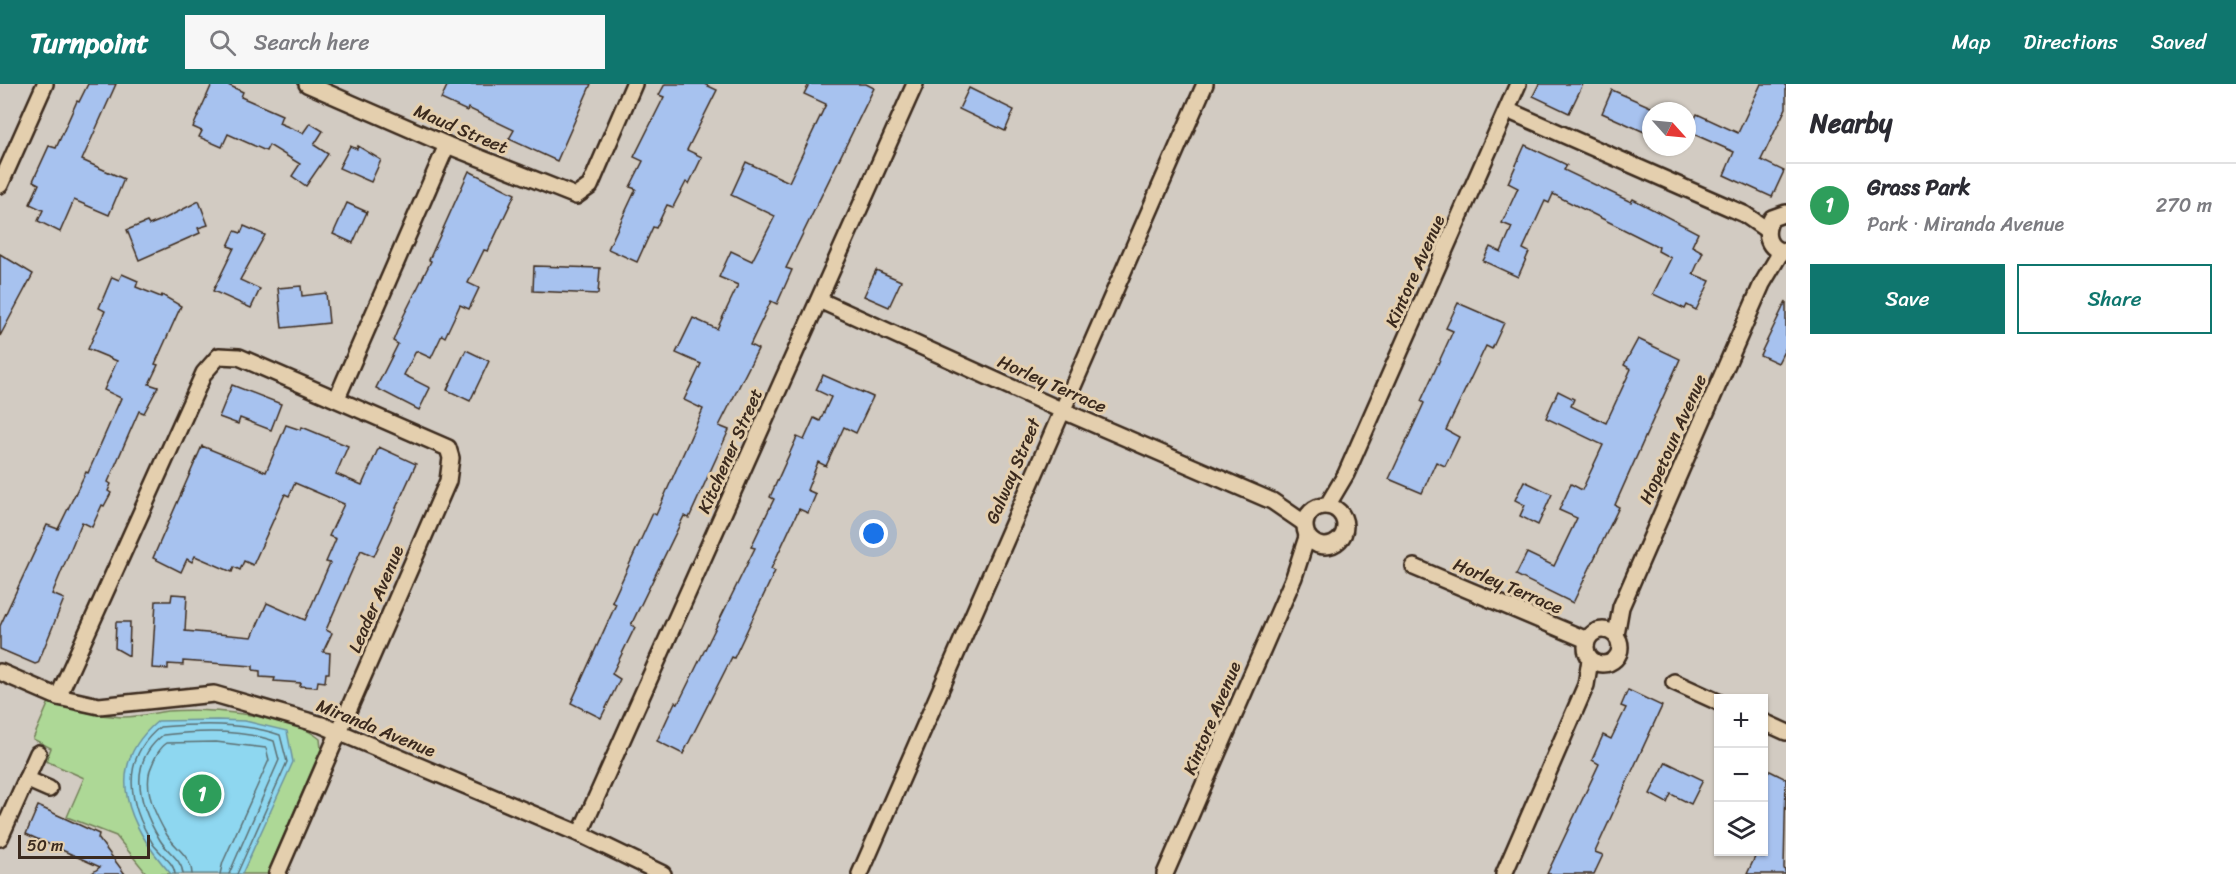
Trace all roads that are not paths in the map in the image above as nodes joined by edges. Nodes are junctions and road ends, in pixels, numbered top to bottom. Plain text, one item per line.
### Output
1 (45, 84) edge
2 (307, 84) edge
3 (634, 84) edge
4 (915, 84) edge
5 (1205, 84) edge
6 (1518, 84) edge
7 (1507, 110) junction
8 (447, 146) junction
9 (0, 185) edge
10 (1779, 229) edge
11 (819, 300) junction
12 (337, 398) junction
13 (1061, 410) junction
14 (1272, 501) junction
15 (1327, 508) junction
16 (1310, 535) junction
17 (1414, 567) dead end
18 (1609, 632) junction
19 (1587, 640) junction
20 (1597, 663) junction
21 (0, 672) edge
22 (1674, 682) dead end
23 (58, 697) junction
24 (1714, 700) edge
25 (1768, 724) edge
26 (1786, 732) edge
27 (338, 733) junction
28 (38, 753) dead end
29 (26, 779) junction
30 (49, 789) dead end
31 (580, 834) junction
32 (0, 838) edge
33 (277, 874) edge
34 (663, 874) edge
35 (860, 874) edge
36 (1166, 874) edge
37 (1503, 874) edge

1 - 9 street
2 - 8 street, Maud Street
3 - 8 street, Maud Street
4 - 11 street, Kitchener Street
5 - 13 street, Galway Street
6 - 7 street, Kintore Avenue
7 - 10 street
7 - 15 street, Kintore Avenue
8 - 12 street
10 - 18 street, Hopetoun Avenue
11 - 13 street, Horley Terrace
11 - 31 street, Kitchener Street
12 - 23 street, Leader Avenue
12 - 27 street, Leader Avenue
13 - 14 street, Horley Terrace
13 - 35 street, Galway Street
14 - 15 street, Horley Terrace
14 - 16 street, Horley Terrace
15 - 16 street, Kintore Avenue
15 - 16 street
16 - 36 street, Kintore Avenue
17 - 19 street, Horley Terrace
18 - 19 street
18 - 20 street
19 - 20 street
20 - 37 street
21 - 23 street, Miranda Avenue
22 - 24 street
23 - 27 street, Miranda Avenue
25 - 26 street
27 - 31 street, Miranda Avenue
27 - 33 street, Leader Avenue
28 - 29 street
29 - 30 street
29 - 32 street
31 - 34 street, Miranda Avenue

